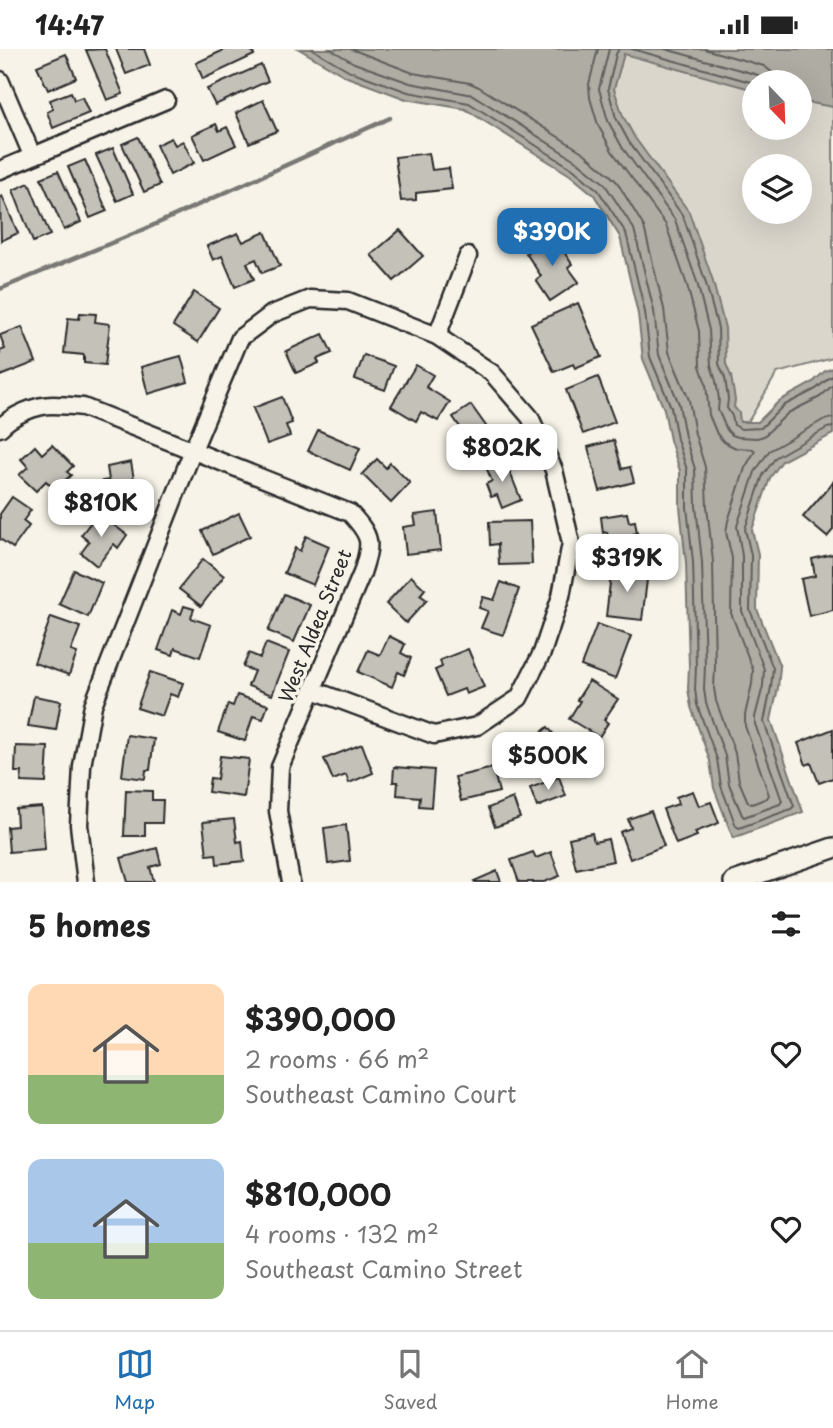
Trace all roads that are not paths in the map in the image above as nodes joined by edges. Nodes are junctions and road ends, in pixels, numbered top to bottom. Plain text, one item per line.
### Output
1 (0, 80) edge
2 (166, 100) dead end
3 (32, 155) junction
4 (0, 170) edge
5 (468, 256) dead end
6 (437, 336) junction
7 (0, 428) edge
8 (193, 450) junction
9 (313, 690) junction
10 (833, 848) edge
11 (86, 882) edge
12 (291, 882) edge
13 (734, 882) edge

1 - 3 street
2 - 3 street
3 - 4 street
5 - 6 street
6 - 8 street
6 - 9 street
7 - 8 street, West Aldea Street
8 - 9 street, West Aldea Street
8 - 11 street
9 - 12 street, West Aldea Street
10 - 13 main road

